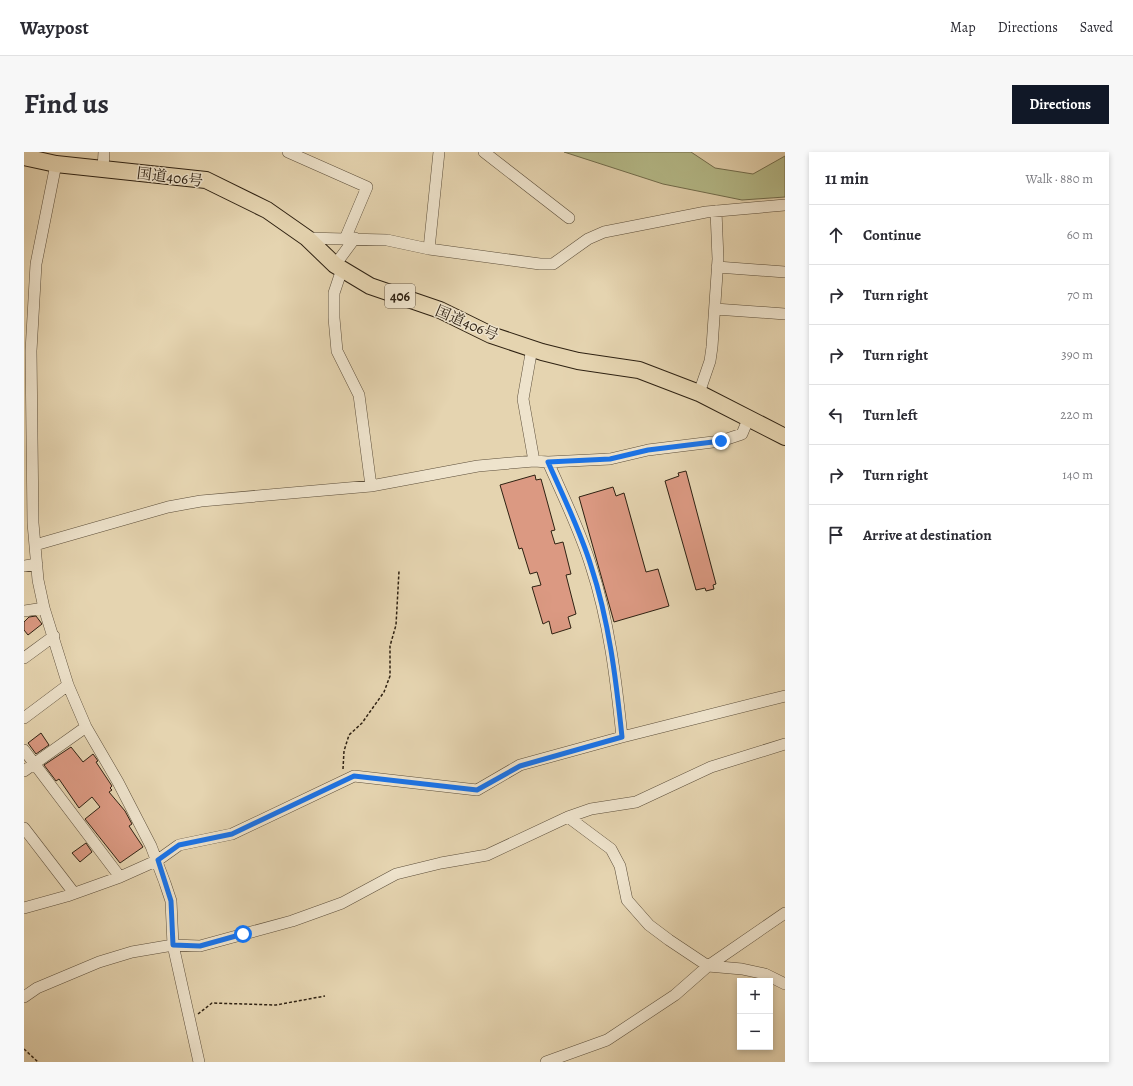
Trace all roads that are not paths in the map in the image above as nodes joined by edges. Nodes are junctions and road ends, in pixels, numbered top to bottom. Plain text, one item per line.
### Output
1 (104, 152) edge
2 (288, 152) edge
3 (439, 152) edge
4 (484, 152) edge
5 (24, 157) edge
6 (56, 164) junction
7 (103, 169) junction
8 (785, 204) edge
9 (716, 210) junction
10 (569, 218) dead end
11 (307, 238) junction
12 (350, 239) junction
13 (429, 249) junction
14 (717, 267) junction
15 (339, 268) junction
16 (785, 272) edge
17 (715, 309) junction
18 (785, 314) edge
19 (532, 348) junction
20 (699, 393) junction
21 (749, 417) junction
22 (785, 437) edge
23 (534, 461) junction
24 (548, 462) junction
25 (371, 486) junction
26 (29, 524) edge
27 (35, 545) junction
28 (37, 564) junction
29 (24, 566) edge
30 (44, 608) junction
31 (24, 611) edge
32 (54, 636) junction
33 (24, 658) edge
34 (68, 685) junction
35 (785, 696) edge
36 (24, 718) edge
37 (86, 727) junction
38 (622, 737) junction
39 (785, 744) edge
40 (24, 750) edge
41 (34, 764) junction
42 (24, 771) edge
43 (568, 817) junction
44 (24, 828) edge
45 (158, 860) junction
46 (120, 877) junction
47 (74, 893) junction
48 (24, 908) edge
49 (785, 913) edge
50 (173, 945) junction
51 (708, 966) junction
52 (785, 984) edge
53 (24, 997) edge
54 (199, 1062) edge
55 (546, 1062) edge

1 - 7 street
2 - 12 street
3 - 13 street
4 - 10 street
5 - 6 highway, 国道406号 / 406
6 - 7 highway, 国道406号 / 406
6 - 26 street
7 - 11 highway, 国道406号 / 406
8 - 9 street
9 - 13 street
9 - 14 street
11 - 12 street
11 - 15 highway, 国道406号 / 406
12 - 13 street
12 - 15 street
14 - 16 street
14 - 17 street
15 - 19 highway, 国道406号 / 406
15 - 25 street
17 - 18 street
17 - 20 street
19 - 20 highway, 国道406号 / 406
19 - 23 street
20 - 21 highway, 国道406号 / 406
21 - 22 highway, 国道406号 / 406
21 - 24 street
23 - 24 street
23 - 25 street
24 - 38 street
25 - 27 street
26 - 27 street
27 - 28 street
28 - 29 street
28 - 30 street
30 - 31 street
30 - 32 street
32 - 33 street
32 - 34 street
34 - 36 street
34 - 37 street
35 - 38 street
37 - 41 street
37 - 45 street
38 - 45 street
39 - 43 street
40 - 41 street
41 - 42 street
41 - 46 street
43 - 50 street
43 - 51 street
44 - 47 street
45 - 46 street
45 - 50 street
46 - 47 street
47 - 48 street
49 - 51 street
50 - 53 street
50 - 54 street
51 - 52 street
51 - 55 street

